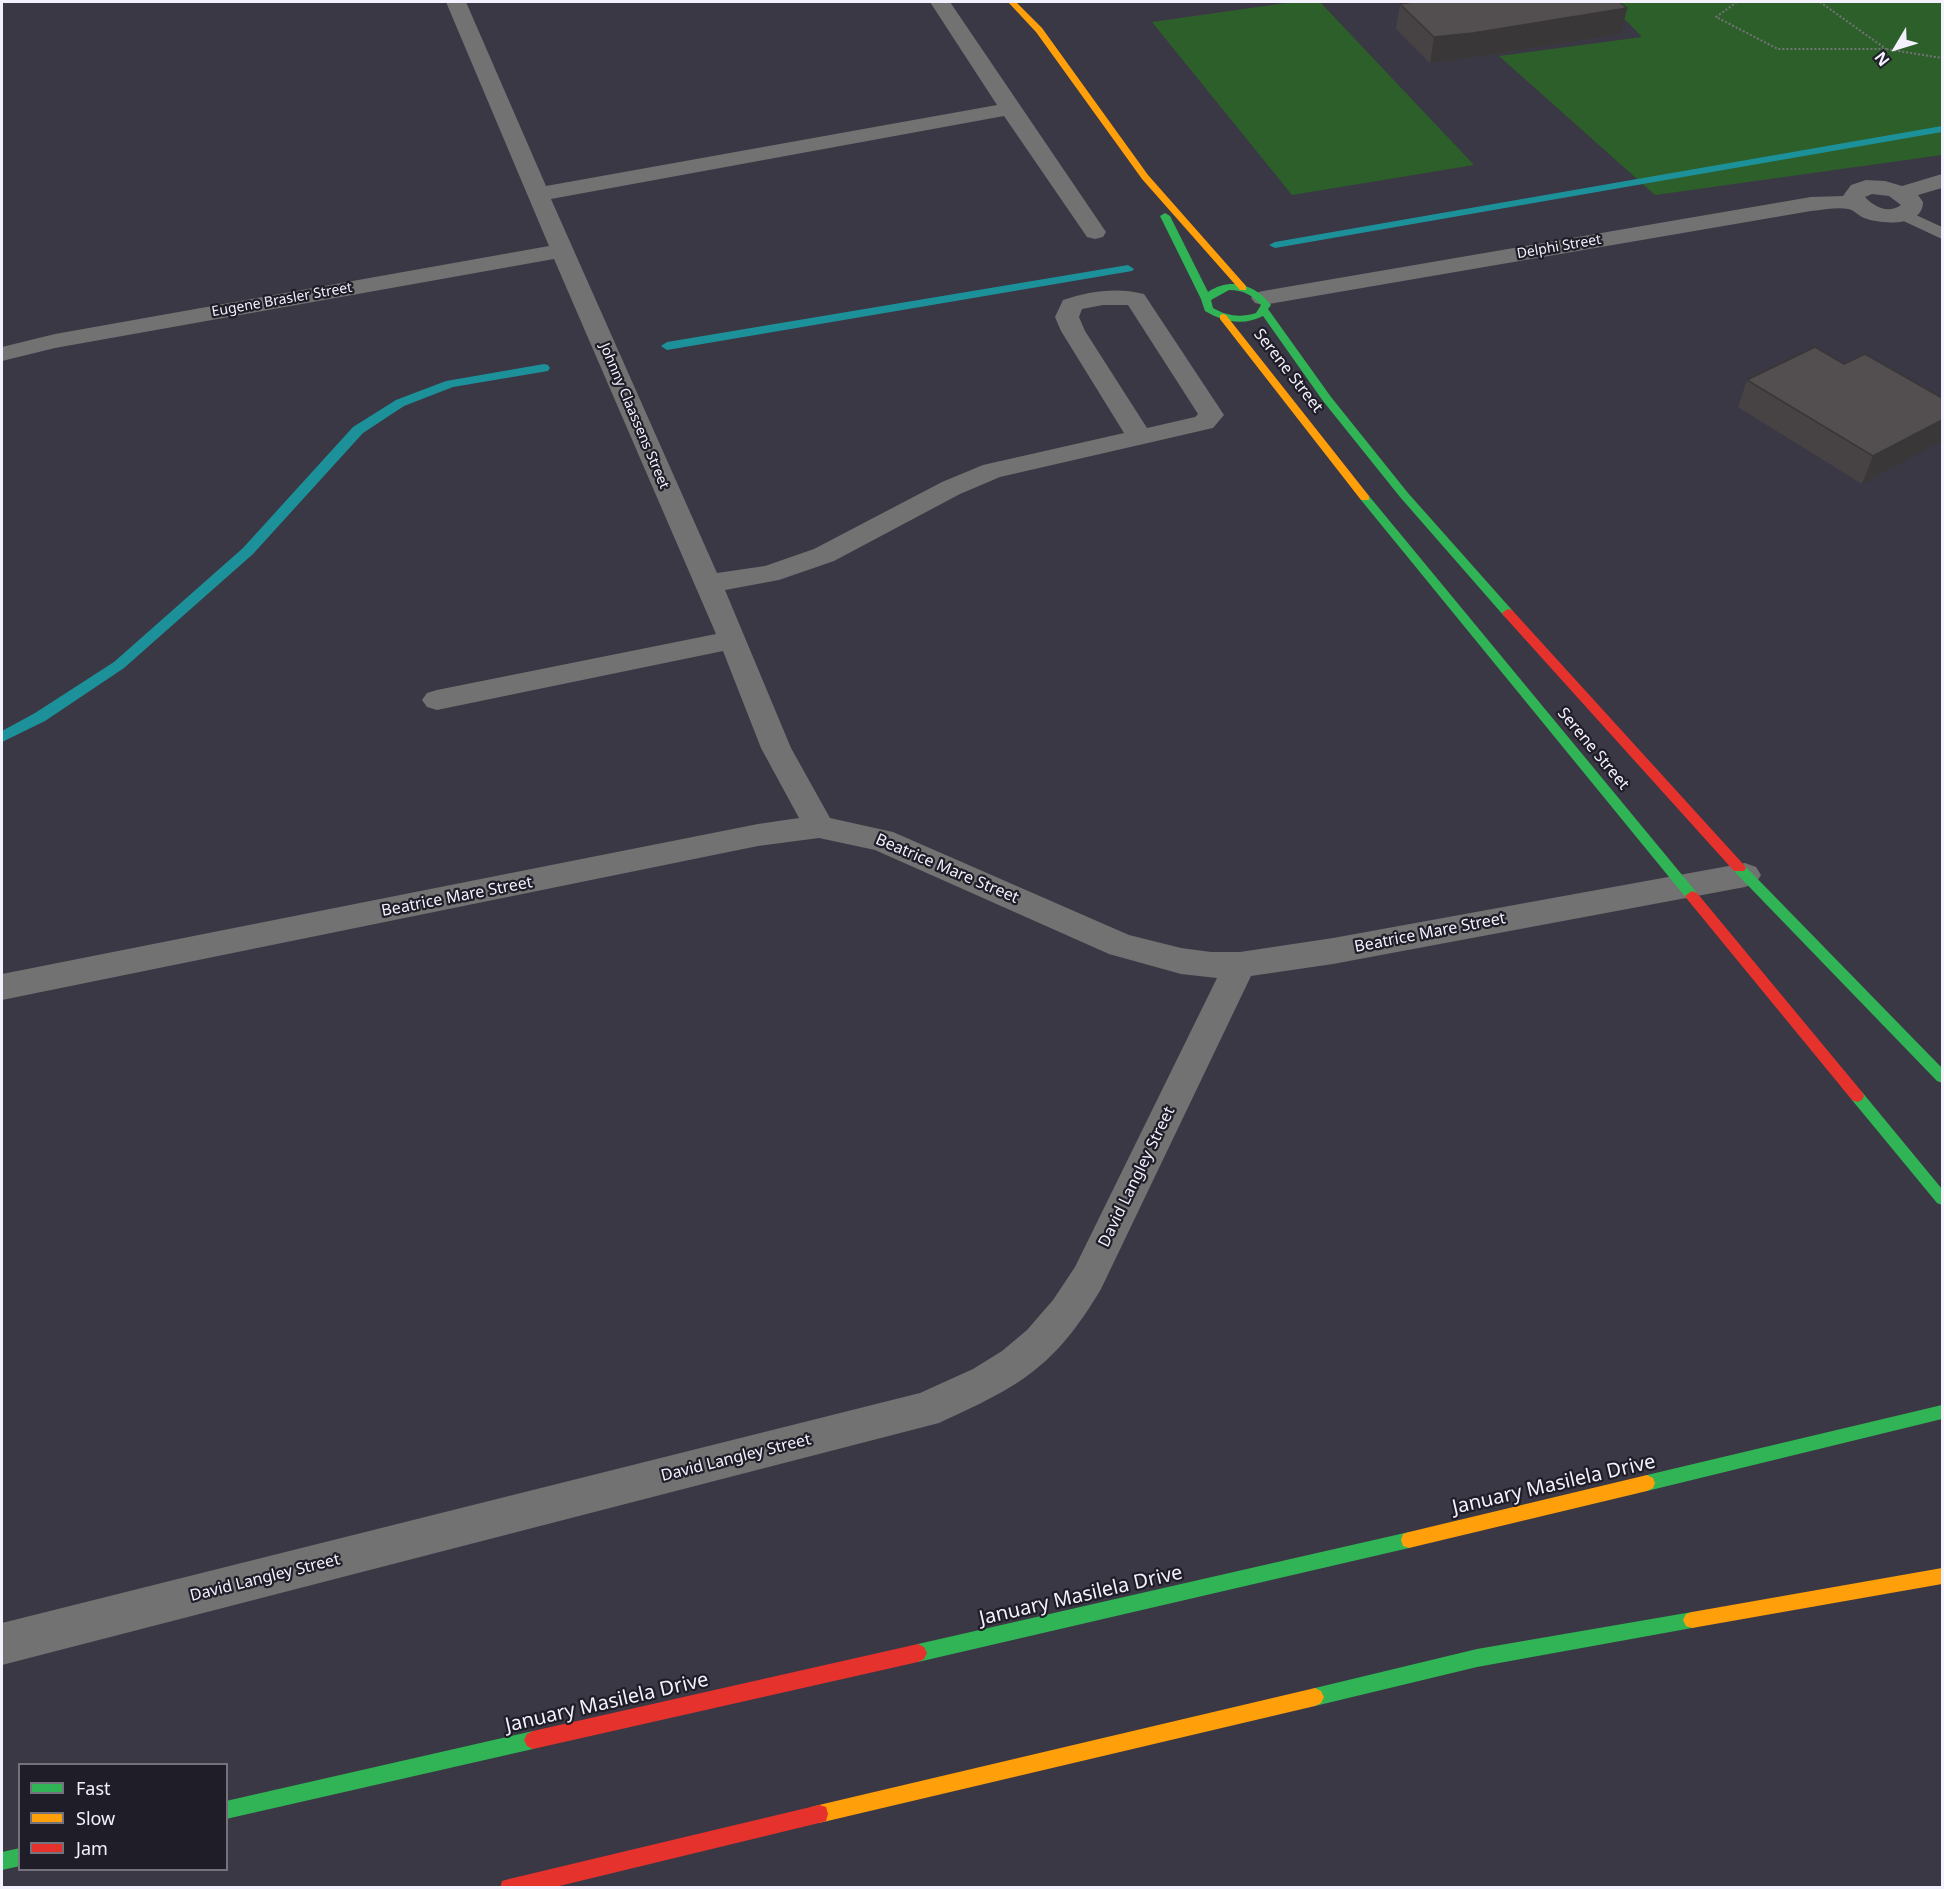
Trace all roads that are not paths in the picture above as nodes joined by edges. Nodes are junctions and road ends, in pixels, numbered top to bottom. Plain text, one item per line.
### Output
1 (456, 2) edge
2 (940, 2) edge
3 (1012, 2) edge
4 (1040, 11) dead end
5 (1039, 30) junction
6 (1010, 109) junction
7 (1145, 177) junction
8 (1942, 181) edge
9 (539, 194) junction
10 (1903, 204) junction
11 (1095, 232) dead end
12 (1942, 234) edge
13 (563, 250) junction
14 (1206, 299) junction
15 (1256, 299) junction
16 (1223, 317) junction
17 (2, 354) edge
18 (1140, 438) junction
19 (707, 584) junction
20 (733, 640) junction
21 (437, 700) dead end
22 (819, 827) junction
23 (1745, 875) junction
24 (1687, 888) junction
25 (1240, 965) junction
26 (2, 987) edge
27 (1942, 1077) edge
28 (1942, 1198) edge
29 (1942, 1412) edge
30 (1942, 1576) edge
31 (2, 1644) edge
32 (228, 1810) edge
33 (18, 1857) edge
34 (2, 1861) edge
35 (509, 1887) edge

1 - 9 street, Johnny Claassens Street
2 - 6 street
3 - 5 street, Serene Street
4 - 5 street
5 - 7 street, Serene Street
6 - 9 street
6 - 11 street
7 - 14 street, Serene Street
7 - 15 street, Serene Street
8 - 10 street
9 - 13 street, Johnny Claassens Street
10 - 12 lane
10 - 15 street, Delphi Street
13 - 17 street, Eugene Brasler Street
13 - 19 street, Johnny Claassens Street
14 - 15 street
14 - 16 street, Serene Street
15 - 16 street
15 - 23 street, Serene Street
16 - 24 street, Serene Street
18 - 18 street
18 - 19 street
19 - 20 street, Johnny Claassens Street
20 - 21 street
20 - 22 street, Johnny Claassens Street
22 - 25 street, Beatrice Mare Street
22 - 26 street, Beatrice Mare Street
23 - 24 street, Beatrice Mare Street
23 - 27 street, Serene Street
24 - 25 street, Beatrice Mare Street
24 - 28 street, Serene Street
25 - 31 street, David Langley Street
29 - 32 street, January Masilela Drive
30 - 35 street
33 - 34 street

